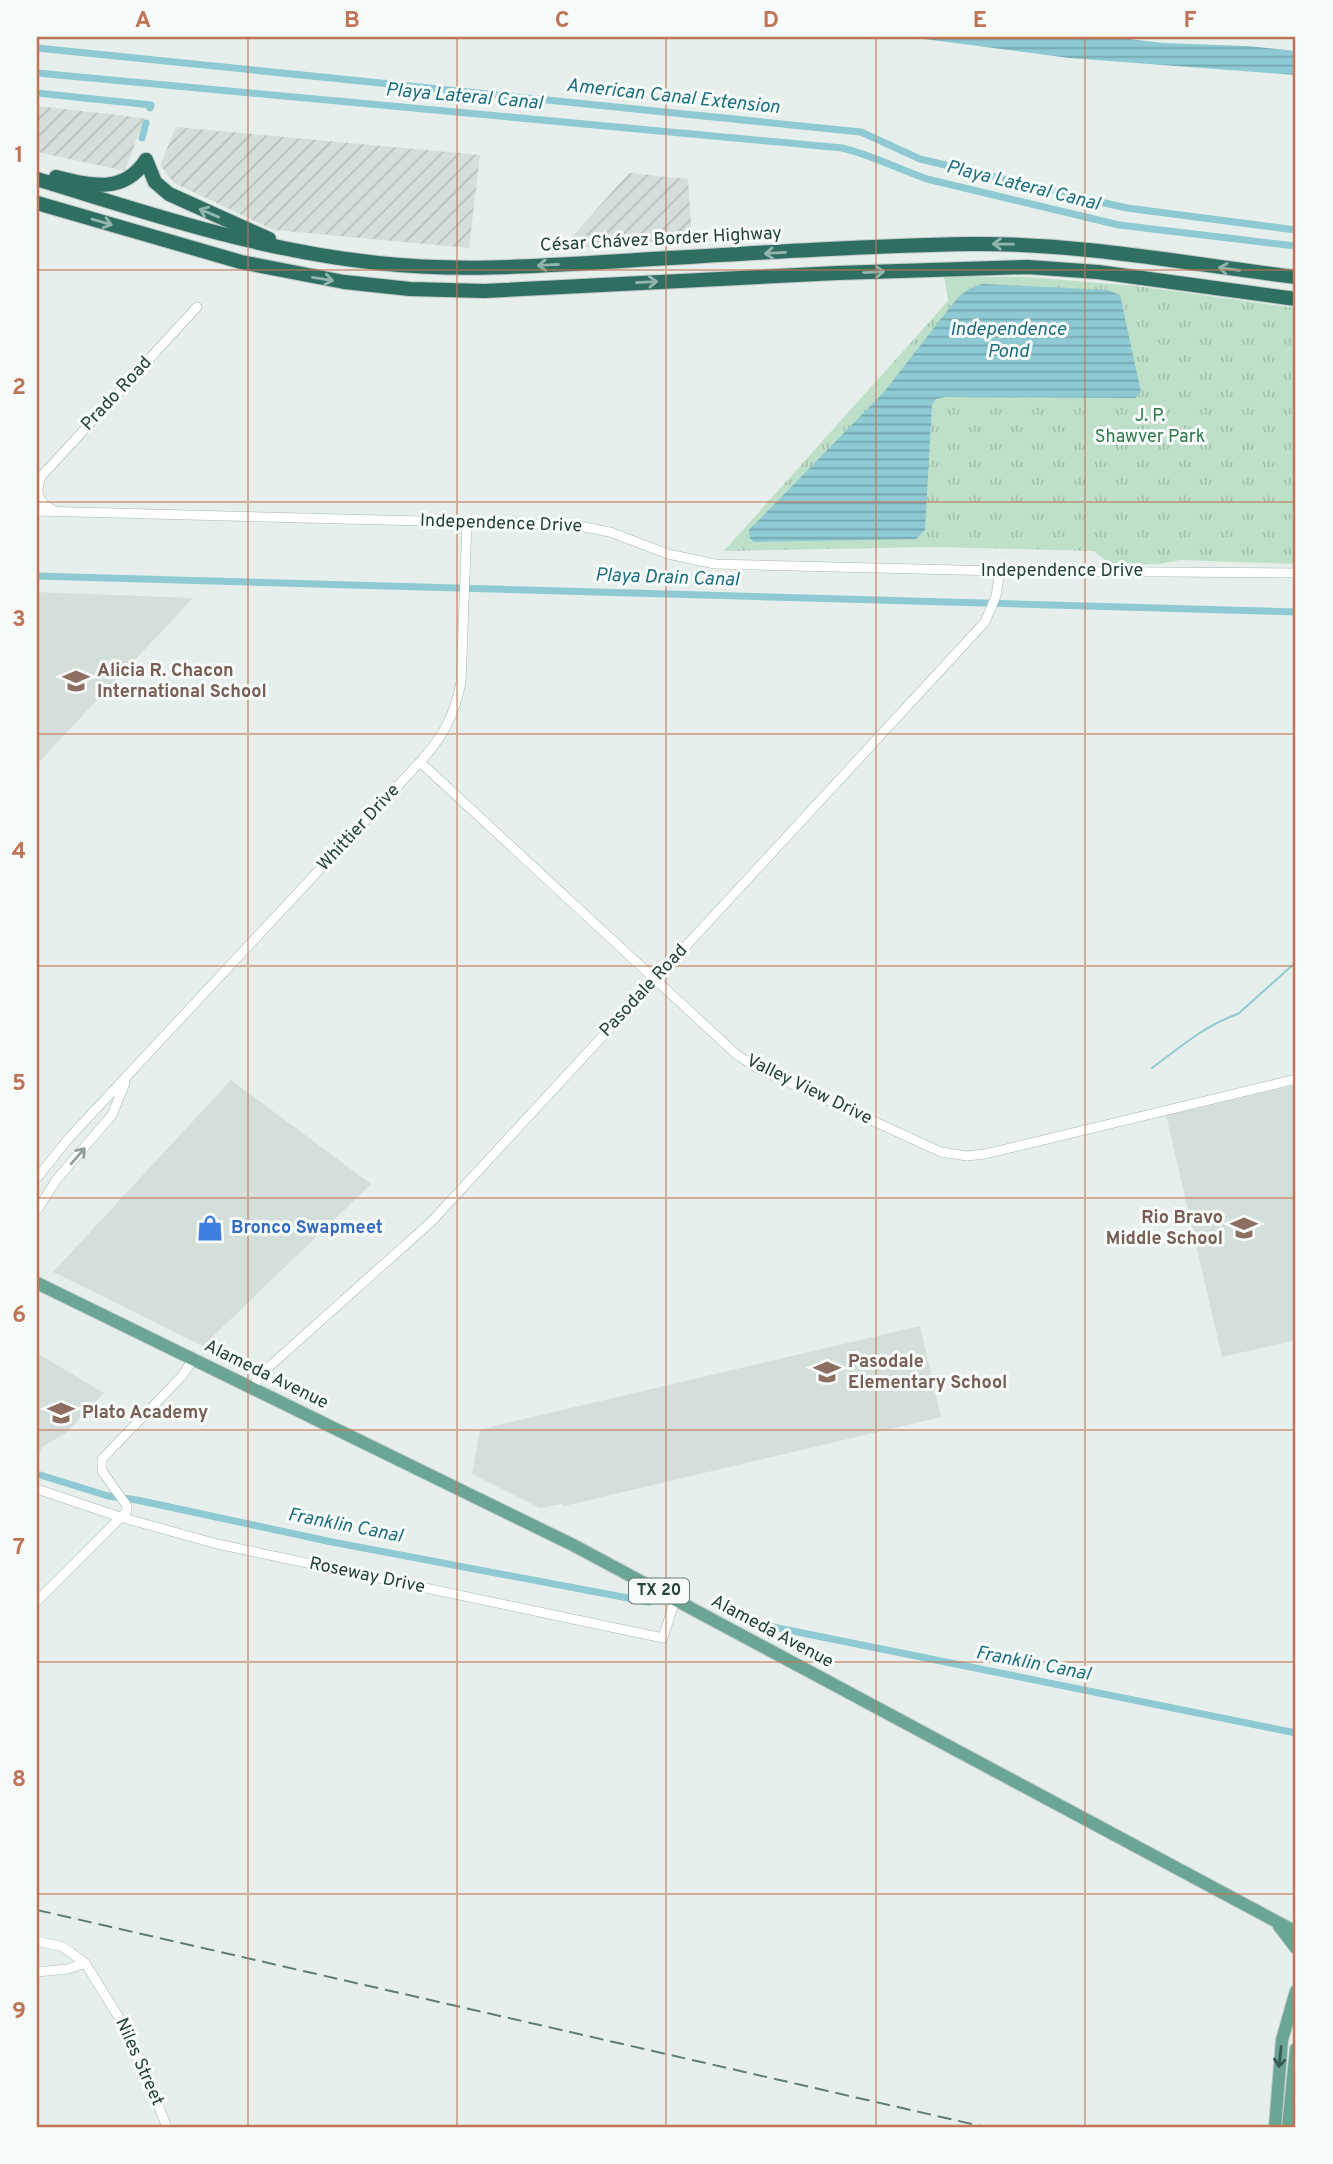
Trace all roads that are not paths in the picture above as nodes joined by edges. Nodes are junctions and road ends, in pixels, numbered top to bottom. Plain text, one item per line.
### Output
1 (37, 172) edge
2 (37, 179) edge
3 (37, 203) edge
4 (318, 255) junction
5 (1296, 277) edge
6 (1296, 299) edge
7 (197, 307) dead end
8 (39, 478) edge
9 (37, 511) edge
10 (55, 511) junction
11 (467, 523) junction
12 (1000, 571) junction
13 (1296, 573) edge
14 (420, 762) junction
15 (655, 979) junction
16 (127, 1078) junction
17 (1296, 1079) edge
18 (37, 1178) edge
19 (37, 1210) edge
20 (37, 1283) edge
21 (193, 1359) junction
22 (254, 1387) junction
23 (37, 1489) edge
24 (120, 1517) junction
25 (675, 1600) junction
26 (37, 1601) edge
27 (1271, 1919) junction
28 (1296, 1920) edge
29 (1296, 1932) edge
30 (37, 1941) edge
31 (1296, 1948) edge
32 (85, 1963) junction
33 (37, 1972) edge
34 (1296, 1991) edge
35 (1296, 2049) edge
36 (167, 2127) edge
37 (1275, 2127) edge
38 (1288, 2127) edge

4 -> 1 highway
2 - 4 highway, César Chávez Border Highway
3 -> 6 highway
5 -> 4 highway, César Chávez Border Highway
7 - 8 street, Prado Road
8 - 10 street
9 - 10 street, Independence Drive
10 - 11 street, Independence Drive
11 - 12 street, Independence Drive
11 - 14 street, Whittier Drive
12 - 13 street, Independence Drive
12 - 15 street, Pasodale Road
14 - 15 street, Valley View Drive
14 - 16 street, Whittier Drive
15 - 17 street, Valley View Drive
15 - 22 street, Pasodale Road
16 - 18 street, Whittier Drive
19 -> 16 street, Whittier Drive
20 - 21 main road, Alameda Avenue / TX 20
21 - 22 main road, Alameda Avenue / TX 20
21 - 24 street
22 - 25 main road, Alameda Avenue / TX 20
23 - 24 street, Roseway Drive
24 - 25 street, Roseway Drive
24 - 26 street
25 - 27 main road, Alameda Avenue / TX 20
27 - 28 main road
27 - 29 main road, Alameda Avenue / TX 20
27 - 31 main road
30 - 32 street
32 - 33 street
32 - 36 street, Niles Street
34 -> 37 main road
35 - 38 main road

